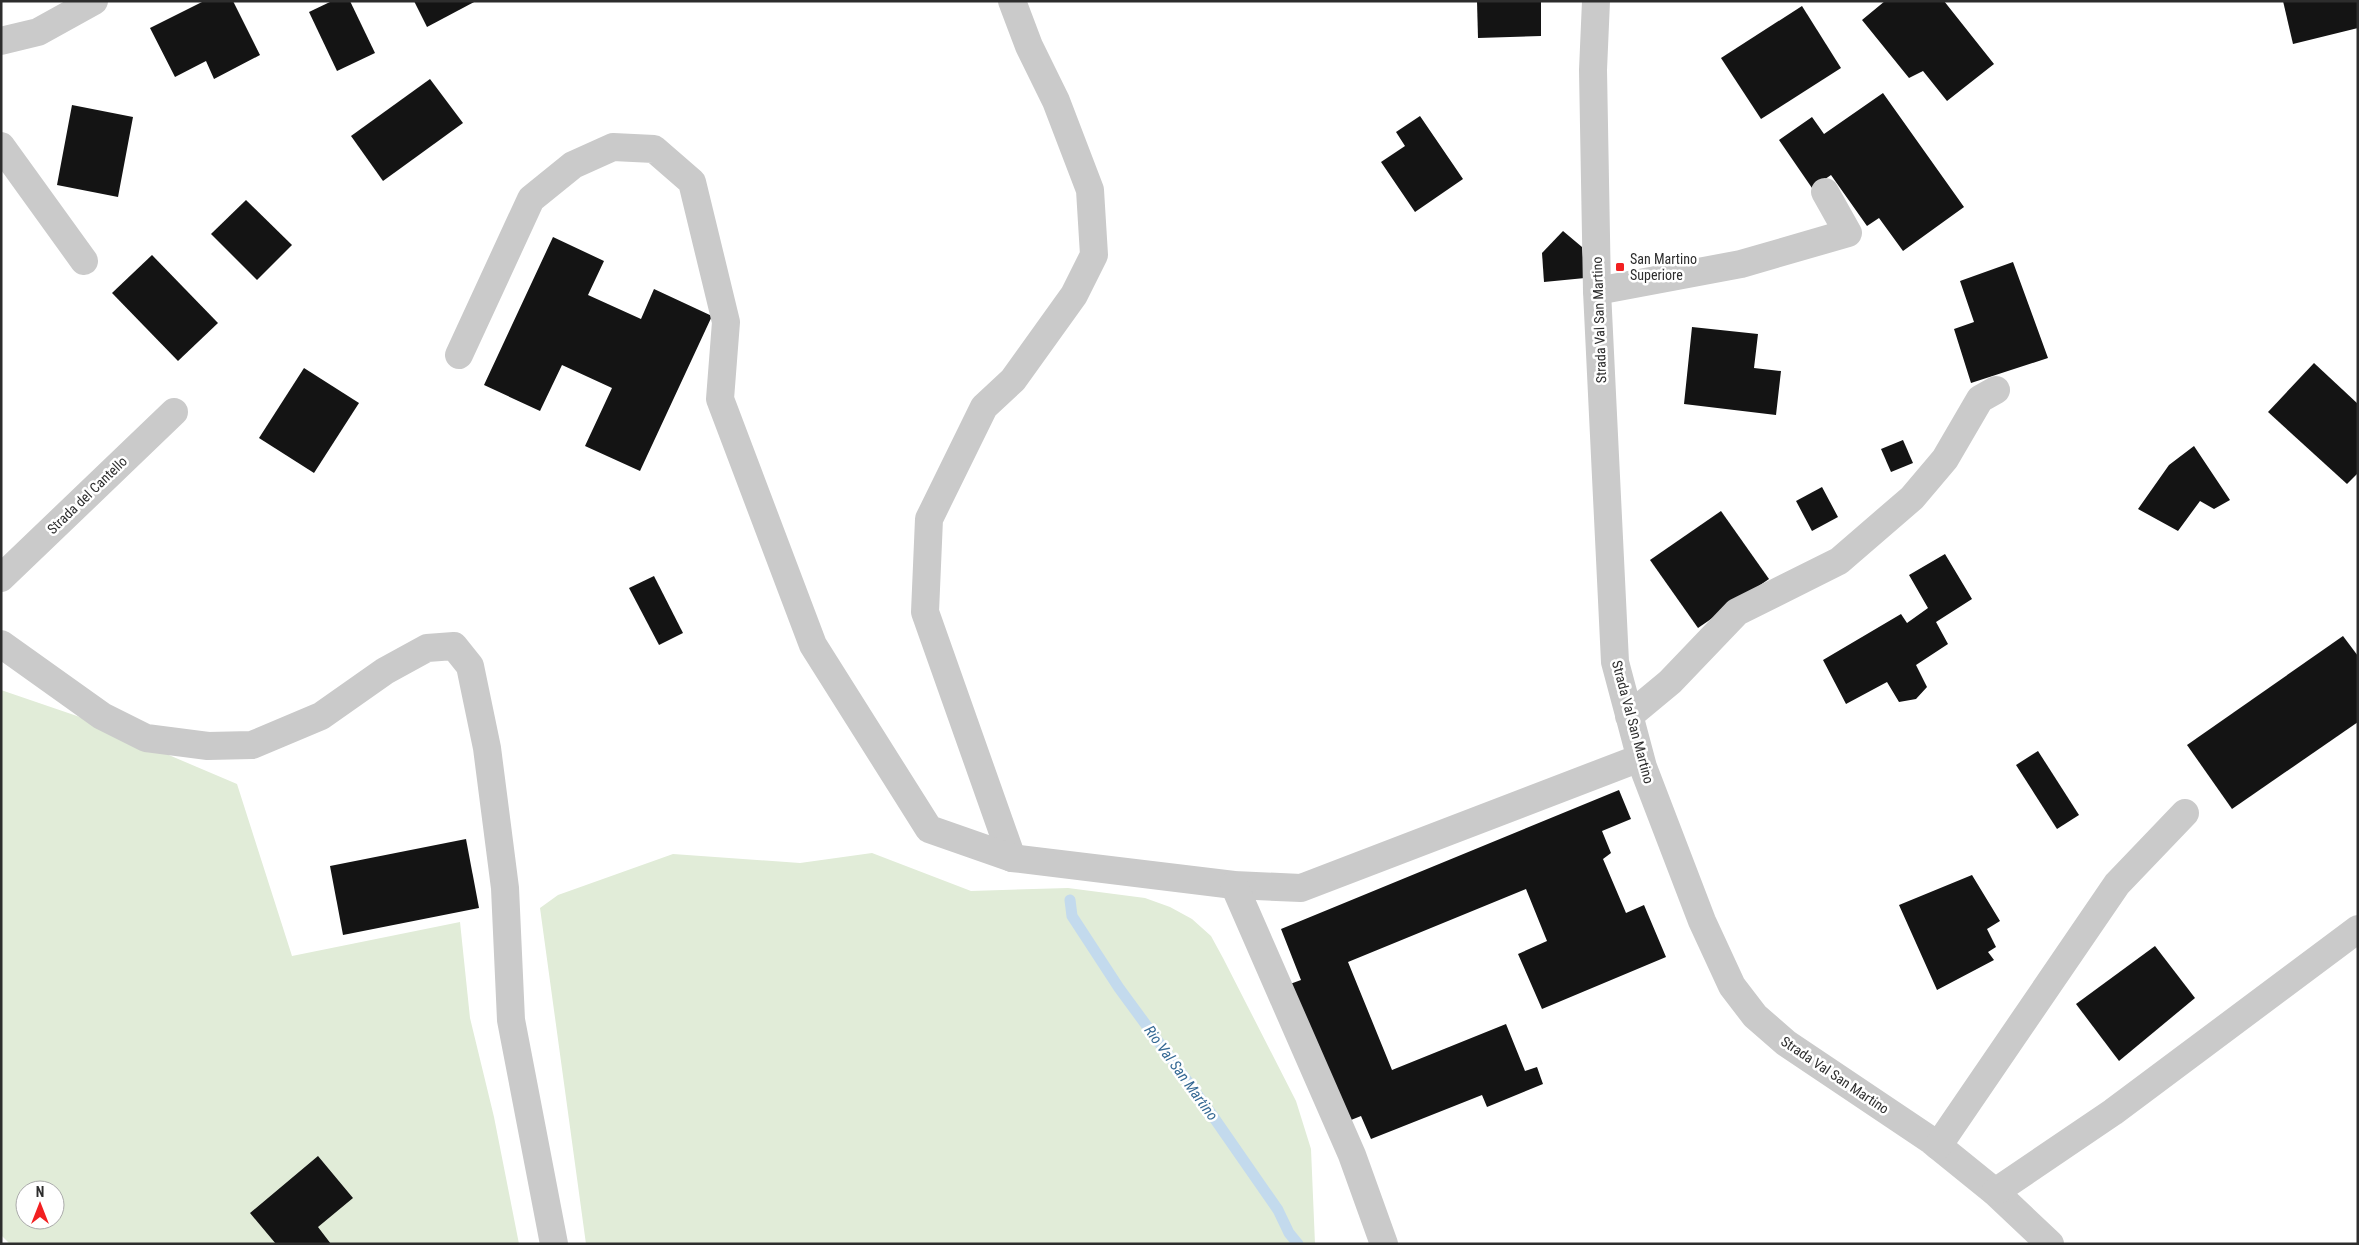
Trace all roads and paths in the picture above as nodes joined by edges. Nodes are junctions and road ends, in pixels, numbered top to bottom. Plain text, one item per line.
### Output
1 (94, 1) edge
2 (1012, 1) edge
3 (1596, 1) edge
4 (1, 41) edge
5 (1, 146) edge
6 (1824, 192) dead end
7 (84, 261) dead end
8 (1597, 291) junction
9 (459, 355) dead end
10 (1996, 390) dead end
11 (174, 412) dead end
12 (1, 578) edge
13 (1, 644) edge
14 (1629, 716) junction
15 (1640, 758) junction
16 (2185, 813) dead end
17 (1012, 858) junction
18 (1234, 885) junction
19 (2358, 929) edge
20 (1938, 1146) junction
21 (1995, 1192) junction
22 (554, 1244) edge
23 (1384, 1244) edge
24 (2050, 1244) edge

1 - 4 street
2 - 17 street
3 - 8 street, Strada Val San Martino
5 - 7 street
6 - 8 street
8 - 14 street, Strada Val San Martino
9 - 17 street
10 - 14 street
11 - 12 street, Strada del Cantello
13 - 22 street
14 - 15 street, Strada Val San Martino
15 - 18 street
15 - 20 street, Strada Val San Martino
16 - 20 street
17 - 18 street
18 - 23 street
19 - 21 street
20 - 21 street, Strada Val San Martino
21 - 24 street, Strada Val San Martino

